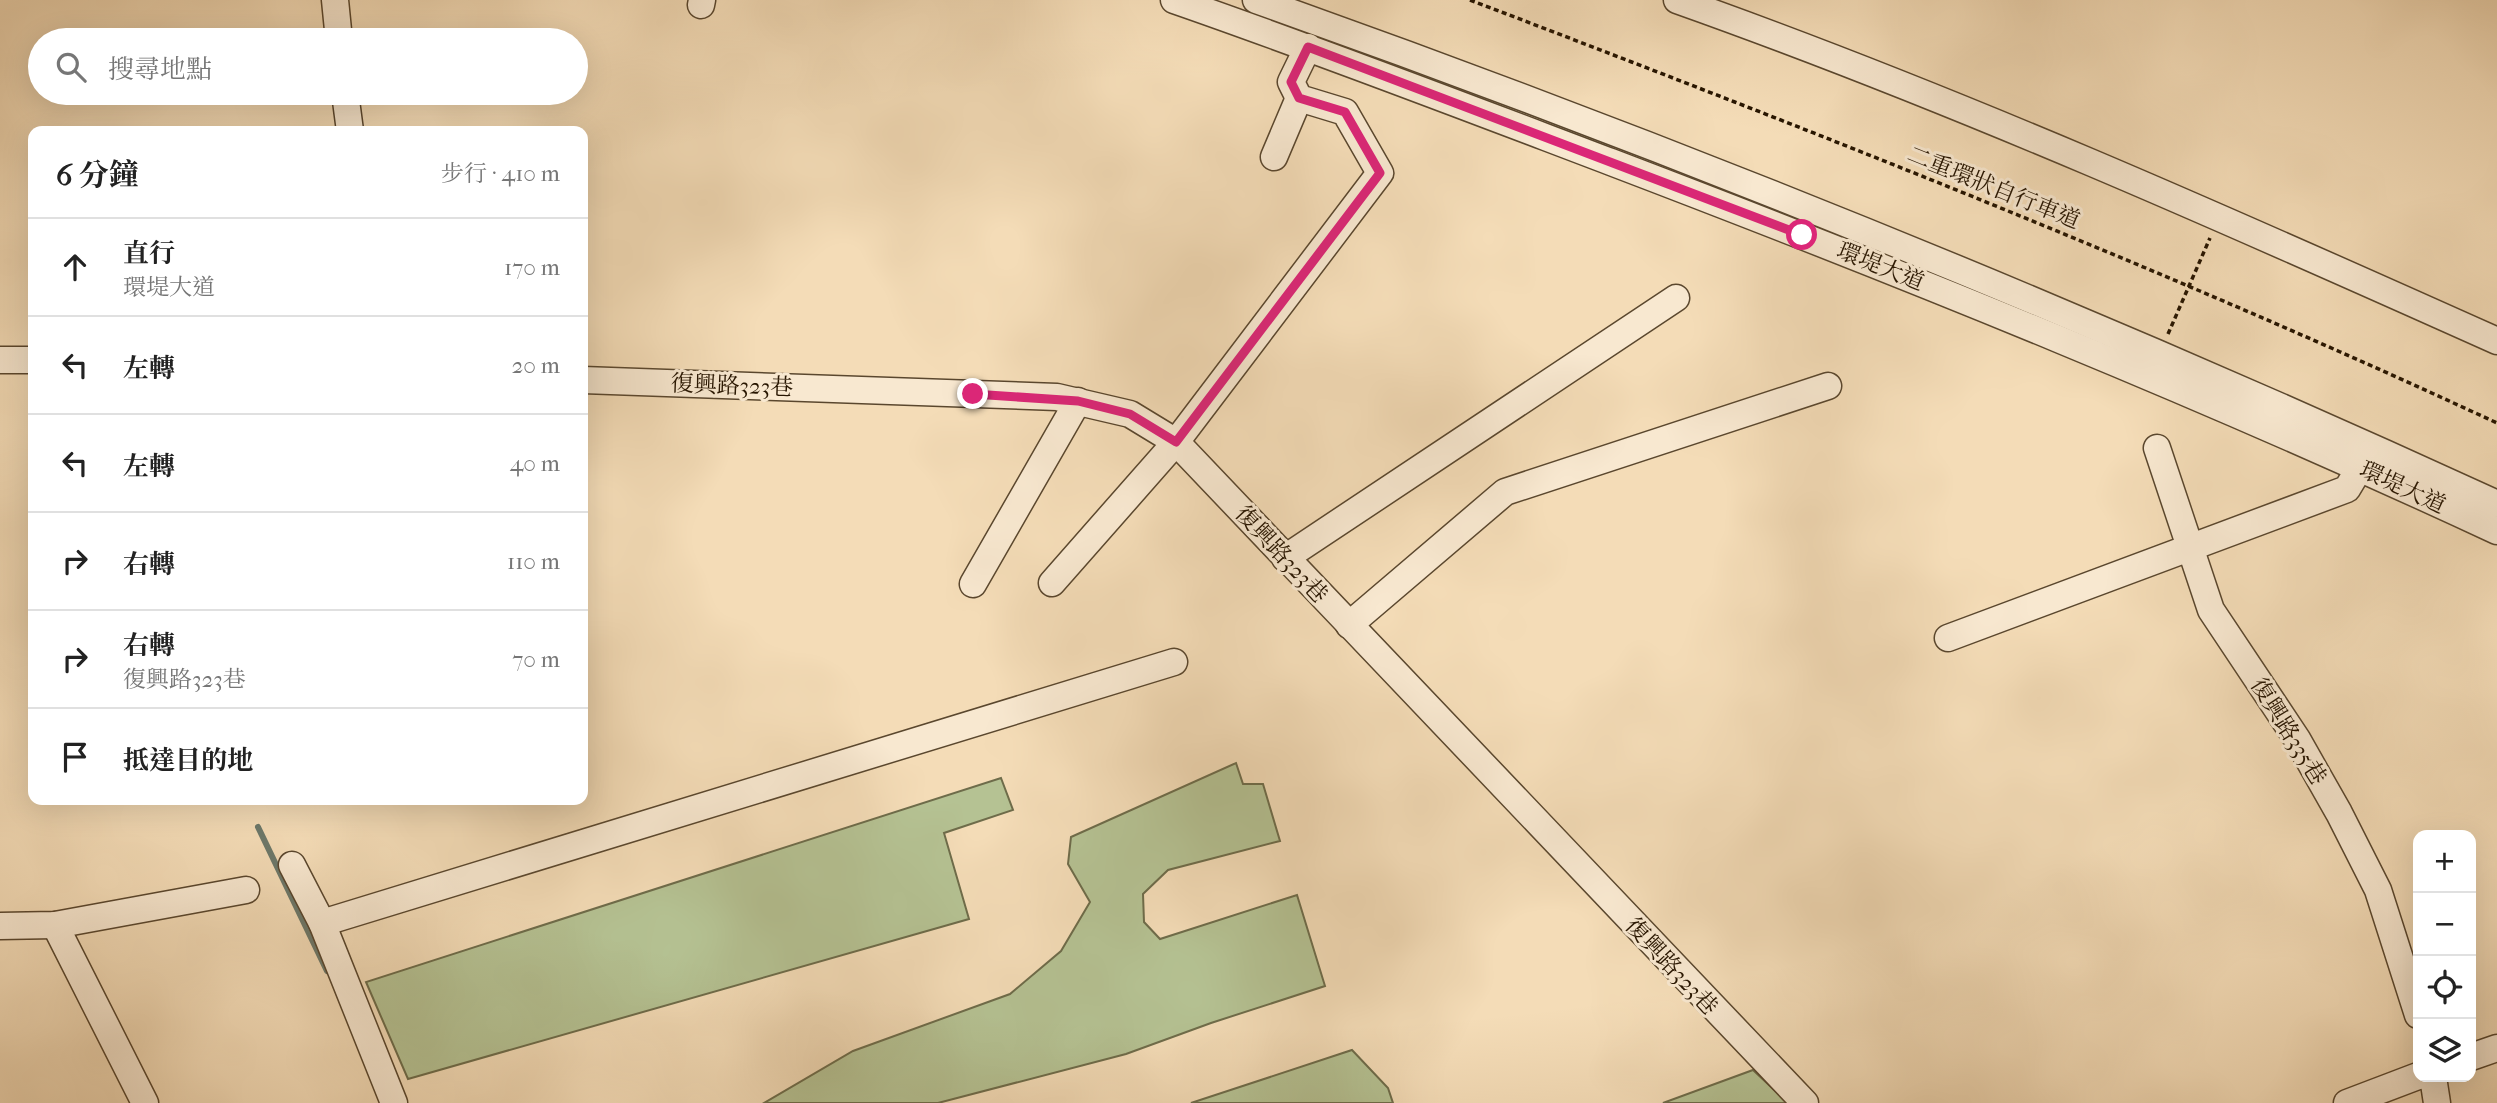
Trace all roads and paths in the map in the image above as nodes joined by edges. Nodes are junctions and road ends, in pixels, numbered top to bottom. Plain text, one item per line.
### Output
1 (335, 0) edge
2 (1174, 0) edge
3 (1256, 0) edge
4 (1470, 0) edge
5 (1677, 0) edge
6 (338, 28) edge
7 (1308, 47) junction
8 (1299, 98) junction
9 (346, 105) edge
10 (348, 126) edge
11 (1275, 157) dead end
12 (2219, 217) junction
13 (2188, 285) junction
14 (1676, 298) dead end
15 (2497, 341) edge
16 (2164, 343) dead end
17 (0, 360) edge
18 (28, 360) edge
19 (588, 380) edge
20 (1828, 386) dead end
21 (1078, 401) junction
22 (2497, 423) edge
23 (1176, 442) junction
24 (2157, 449) dead end
25 (2367, 457) junction
26 (2497, 504) edge
27 (2497, 531) edge
28 (2190, 550) junction
29 (1285, 558) junction
30 (1052, 583) dead end
31 (973, 584) dead end
32 (1349, 625) junction
33 (1948, 638) dead end
34 (1174, 662) dead end
35 (292, 865) dead end
36 (247, 890) dead end
37 (322, 923) junction
38 (55, 925) junction
39 (0, 926) edge
40 (2413, 999) edge
41 (2497, 1048) edge
42 (2476, 1056) edge
43 (2413, 1078) edge
44 (2434, 1082) edge
45 (145, 1103) edge
46 (394, 1103) edge
47 (1805, 1103) edge
48 (2347, 1103) edge
49 (2437, 1103) edge

1 - 6 street
2 - 7 street, 環堤大道
3 - 25 street, 環堤大道
4 - 13 path, 二重環狀自行車道
5 - 12 street
7 - 8 street
7 - 25 street, 環堤大道
8 - 11 street
8 - 23 street
9 - 10 street
12 - 13 path
12 - 15 street
13 - 16 path
13 - 22 path, 二重環狀自行車道
14 - 29 street
17 - 18 street
19 - 21 street, 復興路323巷
20 - 32 street
21 - 23 street, 復興路323巷
21 - 31 street
23 - 29 street, 復興路323巷
23 - 30 street
24 - 28 street, 復興路335巷
25 - 26 street, 環堤大道
25 - 27 street, 環堤大道
25 - 28 street
28 - 33 street
28 - 40 street, 復興路335巷
29 - 32 street, 復興路323巷
32 - 47 street, 復興路323巷
34 - 37 street
35 - 37 street
36 - 38 street
37 - 46 street
38 - 39 street
38 - 45 street
41 - 42 street
43 - 48 street
44 - 49 street

